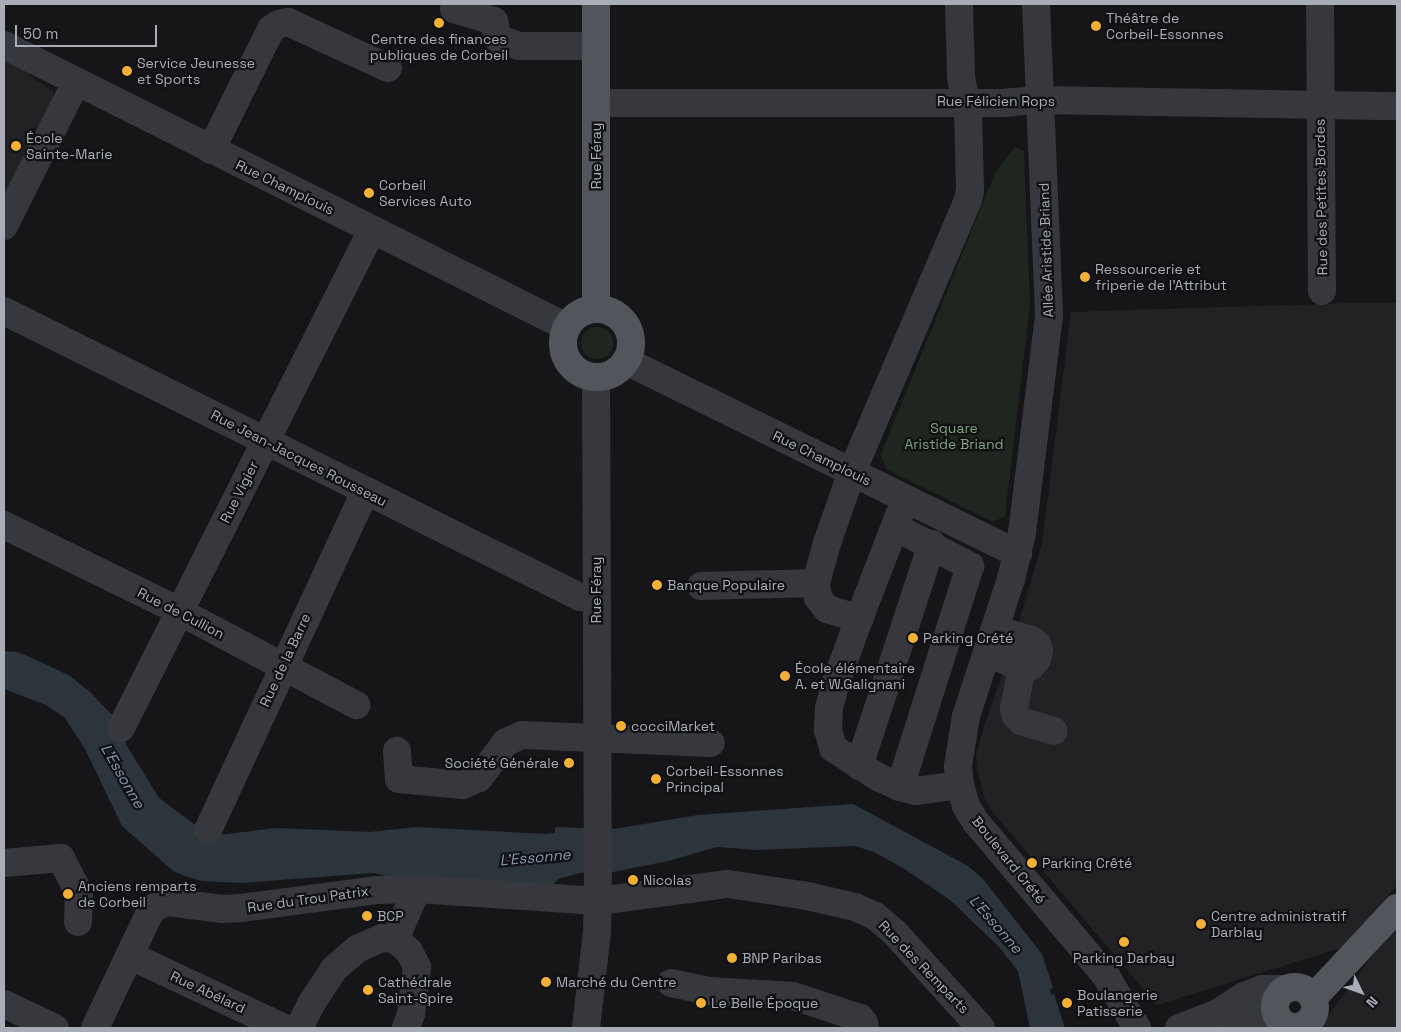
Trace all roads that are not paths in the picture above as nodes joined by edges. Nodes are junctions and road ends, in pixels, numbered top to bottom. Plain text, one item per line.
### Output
1 (596, 4) edge
2 (959, 4) edge
3 (1036, 4) edge
4 (1320, 4) edge
5 (454, 9) dead end
6 (4, 45) edge
7 (596, 46) junction
8 (388, 68) dead end
9 (76, 82) junction
10 (1040, 100) junction
11 (965, 102) junction
12 (596, 103) junction
13 (1320, 104) junction
14 (1397, 106) edge
15 (211, 150) junction
16 (4, 226) edge
17 (372, 230) junction
18 (1322, 290) dead end
19 (596, 308) junction
20 (4, 311) edge
21 (567, 327) junction
22 (626, 361) junction
23 (596, 378) junction
24 (264, 441) junction
25 (852, 472) junction
26 (365, 492) junction
27 (905, 499) junction
28 (4, 525) edge
29 (895, 527) junction
30 (932, 544) junction
31 (1018, 554) junction
32 (816, 583) junction
33 (701, 586) dead end
34 (596, 596) junction
35 (179, 612) junction
36 (859, 619) junction
37 (991, 641) junction
38 (282, 666) junction
39 (356, 705) dead end
40 (121, 728) dead end
41 (1053, 731) dead end
42 (596, 737) junction
43 (711, 743) dead end
44 (397, 751) dead end
45 (860, 766) junction
46 (960, 785) junction
47 (900, 787) junction
48 (208, 830) dead end
49 (4, 863) edge
50 (416, 889) junction
51 (598, 901) junction
52 (1397, 908) edge
53 (78, 922) dead end
54 (134, 939) junction
55 (395, 939) junction
56 (671, 983) dead end
57 (1285, 989) junction
58 (1313, 998) junction
59 (4, 1004) edge
60 (1218, 1013) junction
61 (43, 1026) edge
62 (1291, 1026) edge
63 (95, 1028) edge
64 (284, 1028) edge
65 (299, 1028) edge
66 (406, 1028) edge
67 (586, 1028) edge
68 (865, 1028) edge
69 (981, 1028) edge
70 (1137, 1028) edge
71 (1179, 1028) edge

1 - 7 main road, Rue Féray
2 - 11 street
3 - 10 street, Allée Aristide Briand
4 - 13 street, Rue des Petites Bordes
5 - 7 street
6 - 9 street, Rue Champlouis
7 - 12 main road, Rue Féray
8 - 15 street
9 - 15 street, Rue Champlouis
9 - 16 street
10 - 11 street, Rue Félicien Rops
10 - 13 street, Rue Félicien Rops
10 - 31 street, Allée Aristide Briand
11 - 12 street, Rue Félicien Rops
11 - 25 street
12 - 19 main road, Rue Féray
13 - 14 street, Rue Félicien Rops
13 - 18 street, Rue des Petites Bordes
15 - 17 street, Rue Champlouis
17 - 21 street, Rue Champlouis
17 - 24 street, Rue Vigier
19 - 21 main road
19 - 22 main road
20 - 24 street, Rue Jean-Jacques Rousseau
21 - 23 main road
22 - 23 main road
22 - 25 street, Rue Champlouis
23 - 34 street, Rue Féray
24 - 26 street, Rue Jean-Jacques Rousseau
24 - 35 street, Rue Vigier
25 - 27 street, Rue Champlouis
25 - 32 street
26 - 34 street, Rue Jean-Jacques Rousseau
26 - 38 street, Rue de la Barre
27 - 29 street
27 - 31 street, Rue Champlouis
28 - 35 street, Rue de Cullion
29 - 30 street
29 - 36 street
30 - 45 street
30 - 47 street
31 - 37 street, Boulevard Crété
32 - 33 street
32 - 36 street
34 - 42 street, Rue Féray
35 - 38 street, Rue de Cullion
35 - 40 street, Rue Vigier
36 - 45 street
37 - 41 street
37 - 46 street, Boulevard Crété
38 - 39 street, Rue de Cullion
38 - 48 street, Rue de la Barre
42 - 43 street
42 - 44 street
42 - 51 street, Rue Féray
45 - 47 street
46 - 47 street
46 - 70 street, Boulevard Crété
49 - 53 street
50 - 51 street, Rue du Trou Patrix
50 - 54 street, Rue du Trou Patrix
50 - 55 street
51 - 67 street, Rue Féray
51 - 69 street, Rue des Remparts
52 - 58 main road
54 - 63 street, Rue du Trou Patrix
54 - 64 street, Rue Abélard
55 - 65 street
55 - 66 street
56 - 68 street
57 - 58 main road
57 - 60 street
57 - 62 main road
58 - 62 main road
59 - 61 street
60 - 62 street
60 - 71 street

